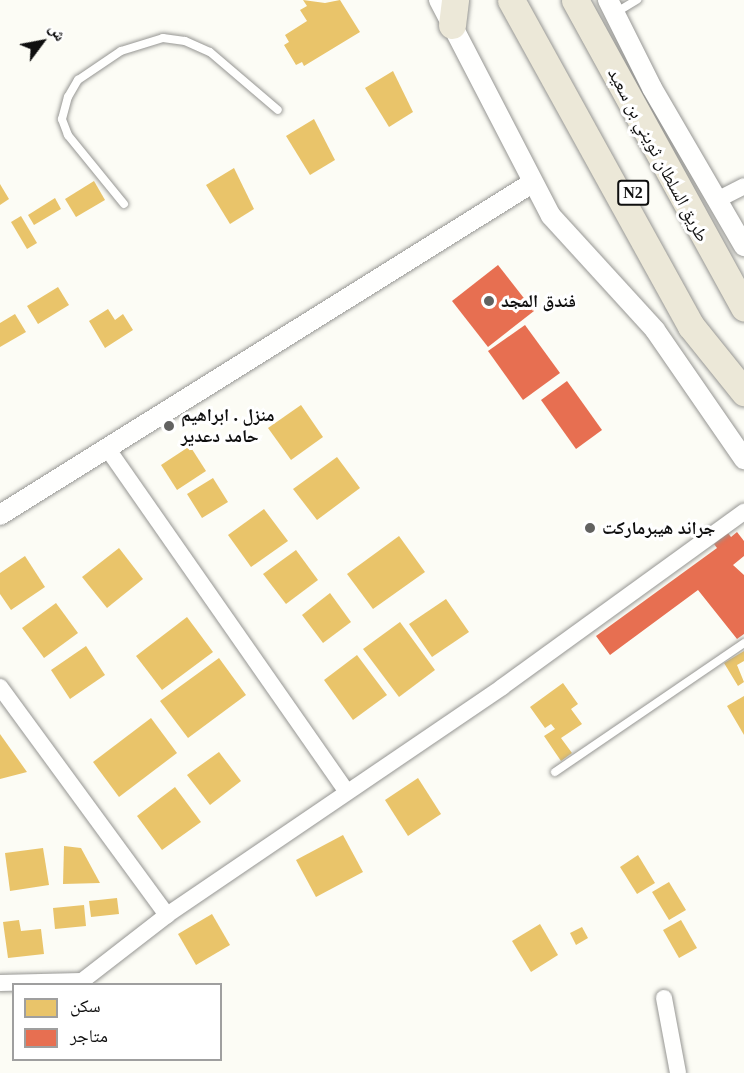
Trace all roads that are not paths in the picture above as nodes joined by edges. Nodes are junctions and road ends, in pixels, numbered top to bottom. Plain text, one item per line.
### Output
1 (439, 0) edge
2 (511, 0) edge
3 (530, 0) edge
4 (575, 0) edge
5 (637, 0) edge
6 (612, 6) edge
7 (453, 12) edge
8 (278, 110) dead end
9 (532, 183) junction
10 (744, 186) edge
11 (717, 200) junction
12 (124, 204) dead end
13 (736, 218) edge
14 (744, 246) edge
15 (744, 308) edge
16 (744, 380) edge
17 (744, 392) edge
18 (107, 448) junction
19 (744, 459) edge
20 (744, 512) edge
21 (0, 515) edge
22 (744, 643) edge
23 (0, 687) edge
24 (555, 772) dead end
25 (346, 790) junction
26 (167, 915) junction
27 (0, 983) edge
28 (664, 998) dead end
29 (678, 1073) edge

1 - 7 street
2 - 17 highway
3 - 16 highway, طريق السلطان ثويني بن سعيد / N2
4 - 15 highway, طريق السلطان ثويني بن سعيد / N2
5 - 6 lane
6 - 11 street
7 - 9 street
8 - 12 lane
9 - 18 street
9 - 19 street
10 - 11 street
11 - 13 street
13 - 14 street
18 - 21 street
18 - 25 street
20 - 25 street
22 - 24 lane
23 - 26 street
25 - 26 street
26 - 27 street
28 - 29 street

